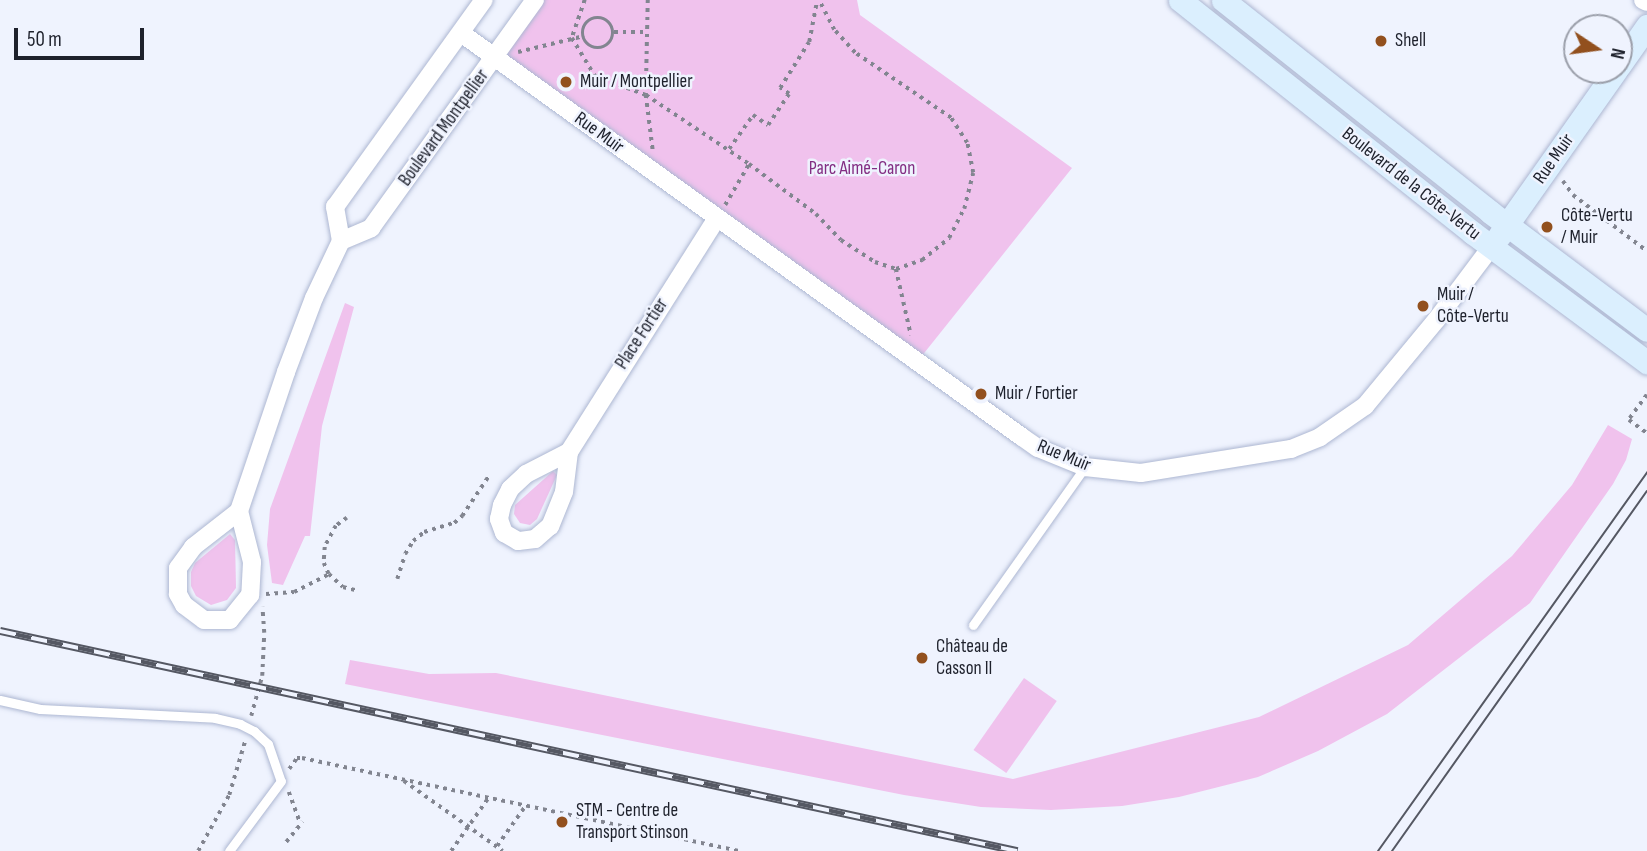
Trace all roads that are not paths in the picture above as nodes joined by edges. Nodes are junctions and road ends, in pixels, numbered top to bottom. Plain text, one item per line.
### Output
1 (484, 0) edge
2 (535, 0) edge
3 (1180, 0) edge
4 (1223, 0) edge
5 (1647, 26) edge
6 (460, 33) junction
7 (1633, 46) edge
8 (495, 58) junction
9 (1607, 84) edge
10 (718, 218) junction
11 (1507, 225) junction
12 (341, 241) junction
13 (1491, 247) junction
14 (1647, 330) edge
15 (1647, 362) edge
16 (569, 452) junction
17 (1085, 467) junction
18 (239, 511) junction
19 (974, 625) dead end
20 (0, 700) edge
21 (229, 851) edge

1 - 6 street
2 - 8 street, Boulevard Montpellier
3 - 13 main road, Boulevard de la Côte-Vertu
4 - 11 main road, Boulevard de la Côte-Vertu
5 - 7 main road, Rue Muir
6 - 8 street, Rue Muir
6 - 12 street
8 - 10 street, Rue Muir
8 - 12 street, Boulevard Montpellier
9 - 11 main road, Rue Muir
10 - 16 street, Place Fortier
10 - 17 street, Rue Muir
11 - 13 main road, Rue Muir
11 - 14 main road, Boulevard de la Côte-Vertu
12 - 18 street
13 - 15 main road, Boulevard de la Côte-Vertu
13 - 17 street, Rue Muir
16 - 16 street, Place Fortier
17 - 19 lane
18 - 18 street
20 - 21 lane

